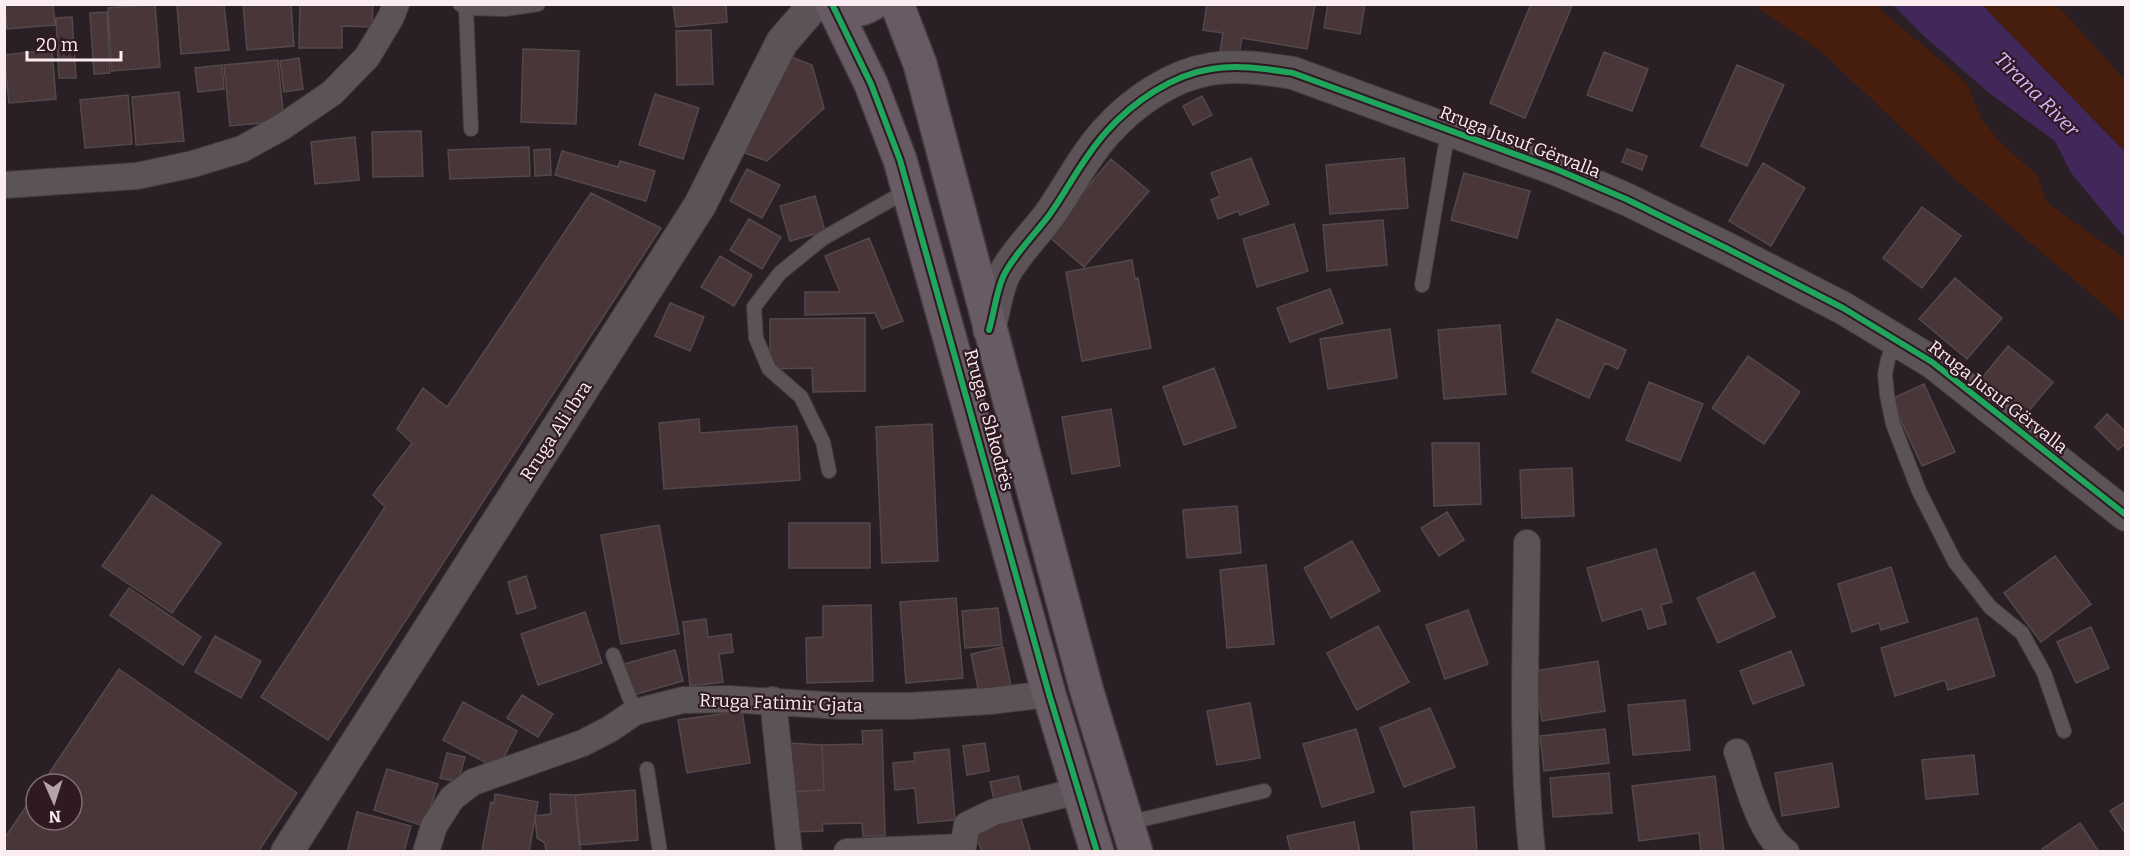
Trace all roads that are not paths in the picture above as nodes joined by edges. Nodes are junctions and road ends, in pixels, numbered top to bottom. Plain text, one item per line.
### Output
1 (396, 4) edge
2 (538, 4) edge
3 (815, 4) edge
4 (833, 4) edge
5 (872, 4) edge
6 (897, 4) edge
7 (463, 6) edge
8 (471, 129) dead end
9 (1450, 131) junction
10 (4, 185) edge
11 (908, 190) junction
12 (1028, 242) junction
13 (966, 244) junction
14 (1422, 285) dead end
15 (989, 330) junction
16 (1896, 340) junction
17 (829, 471) dead end
18 (2126, 515) edge
19 (1527, 543) dead end
20 (613, 655) dead end
21 (1049, 694) junction
22 (772, 700) junction
23 (635, 712) junction
24 (2064, 731) dead end
25 (1737, 752) dead end
26 (647, 769) dead end
27 (1078, 791) junction
28 (1264, 791) dead end
29 (1131, 837) edge
30 (965, 849) edge
31 (287, 852) edge
32 (426, 852) edge
33 (660, 852) edge
34 (789, 852) edge
35 (847, 852) edge
36 (1097, 852) edge
37 (1532, 852) edge
38 (1786, 852) edge

1 - 10 street
2 - 7 lane
3 - 31 street, Rruga Ali Ibra
4 - 5 main road
4 - 11 main road, Rruga e Shkodrës
6 - 13 main road, Rruga e Shkodrës
7 - 8 lane
9 - 12 street, Rruga Jusuf Gërvalla
9 - 14 lane
9 - 16 street, Rruga Jusuf Gërvalla
11 - 17 lane
11 - 21 main road, Rruga e Shkodrës
12 - 13 street, Rruga Jusuf Gërvalla
12 - 15 street, Rruga Jusuf Gërvalla
13 - 15 main road, Rruga e Shkodrës
15 - 29 main road, Rruga e Shkodrës
16 - 18 street, Rruga Jusuf Gërvalla
16 - 24 lane
19 - 37 street
20 - 23 lane
21 - 22 street, Rruga Fatimir Gjata
21 - 27 main road, Rruga e Shkodrës
22 - 23 street, Rruga Fatimir Gjata
22 - 34 street
23 - 32 street, Rruga Fatimir Gjata
25 - 38 street
26 - 33 lane
27 - 30 street
27 - 36 main road, Rruga e Shkodrës
28 - 29 lane
30 - 35 street

